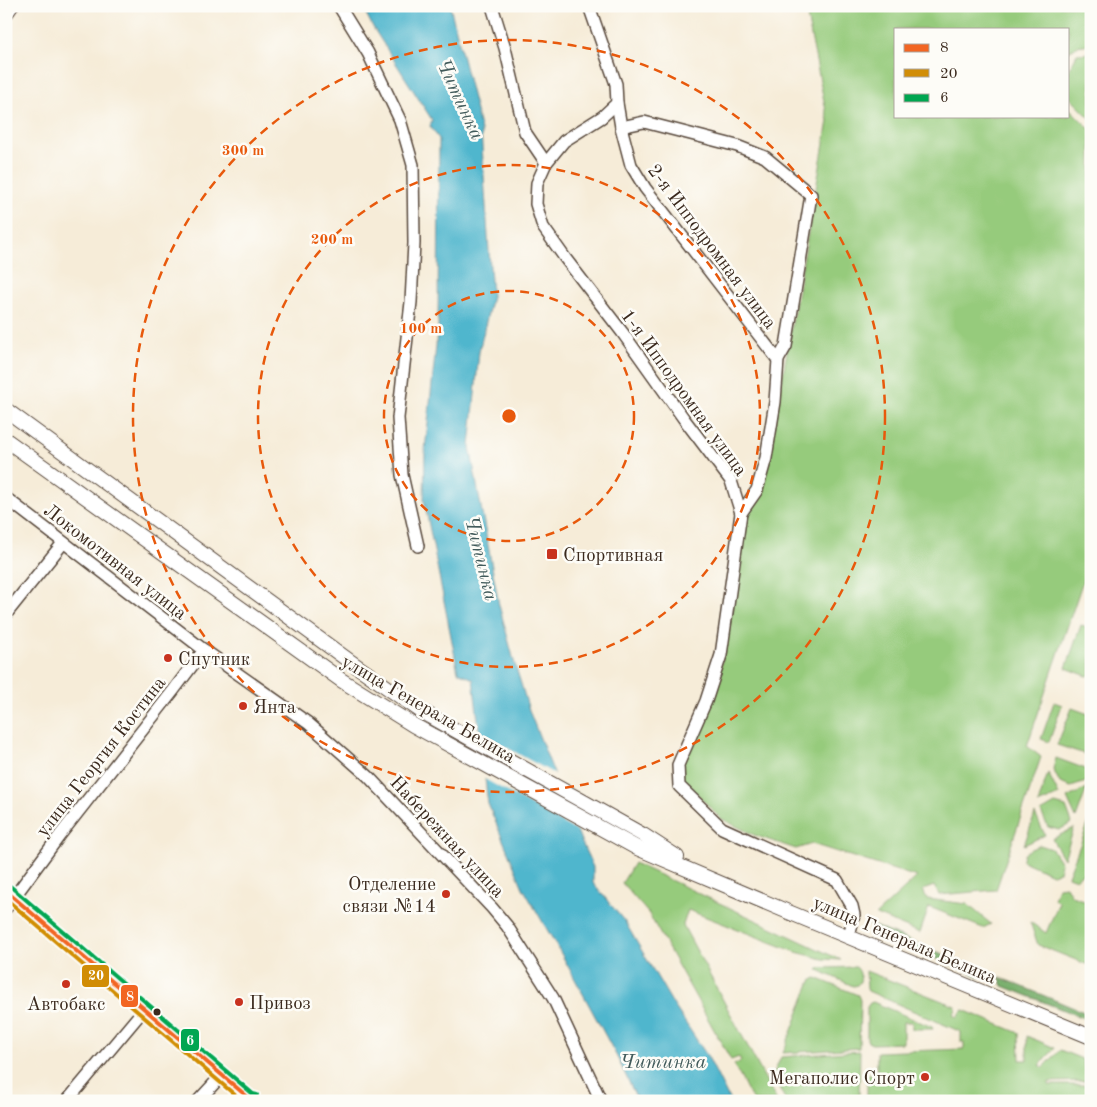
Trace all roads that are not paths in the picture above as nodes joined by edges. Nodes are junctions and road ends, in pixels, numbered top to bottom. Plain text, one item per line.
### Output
1 (11, 6) edge
2 (339, 6) edge
3 (492, 6) edge
4 (589, 6) edge
5 (6, 13) edge
6 (617, 103) junction
7 (621, 127) junction
8 (546, 163) junction
9 (778, 360) junction
10 (6, 410) edge
11 (6, 440) edge
12 (6, 498) edge
13 (741, 513) junction
14 (164, 526) junction
15 (63, 543) junction
16 (150, 543) junction
17 (418, 546) dead end
18 (6, 614) edge
19 (204, 650) junction
20 (640, 841) junction
21 (10, 895) edge
22 (6, 908) edge
23 (849, 936) junction
24 (145, 1008) junction
25 (1091, 1036) edge
26 (222, 1075) junction
27 (67, 1101) edge
28 (198, 1101) edge
29 (254, 1101) edge
30 (602, 1101) edge

1 - 5 main road
2 - 17 street
3 - 8 street
4 - 6 street, 2-я Ипподромная улица
6 - 7 street, 2-я Ипподромная улица
6 - 8 street, 1-я Ипподромная улица
7 - 9 street, 2-я Ипподромная улица
7 - 9 street
8 - 13 street, 1-я Ипподромная улица
9 - 13 street
10 - 14 main road, улица Генерала Белика
11 - 16 main road, улица Генерала Белика
12 - 15 street, Локомотивная улица
13 - 23 street, 1-я Ипподромная улица
14 - 16 main road
14 - 20 main road, улица Генерала Белика
15 - 18 street
15 - 19 street, Локомотивная улица
16 - 20 main road, улица Генерала Белика
19 - 21 street, улица Георгия Костина
19 - 30 street, Набережная улица
20 - 23 main road, улица Генерала Белика
21 - 22 street, улица Георгия Костина
21 - 24 street
23 - 25 main road, улица Генерала Белика
24 - 26 street
24 - 27 street
26 - 28 street
26 - 29 street

